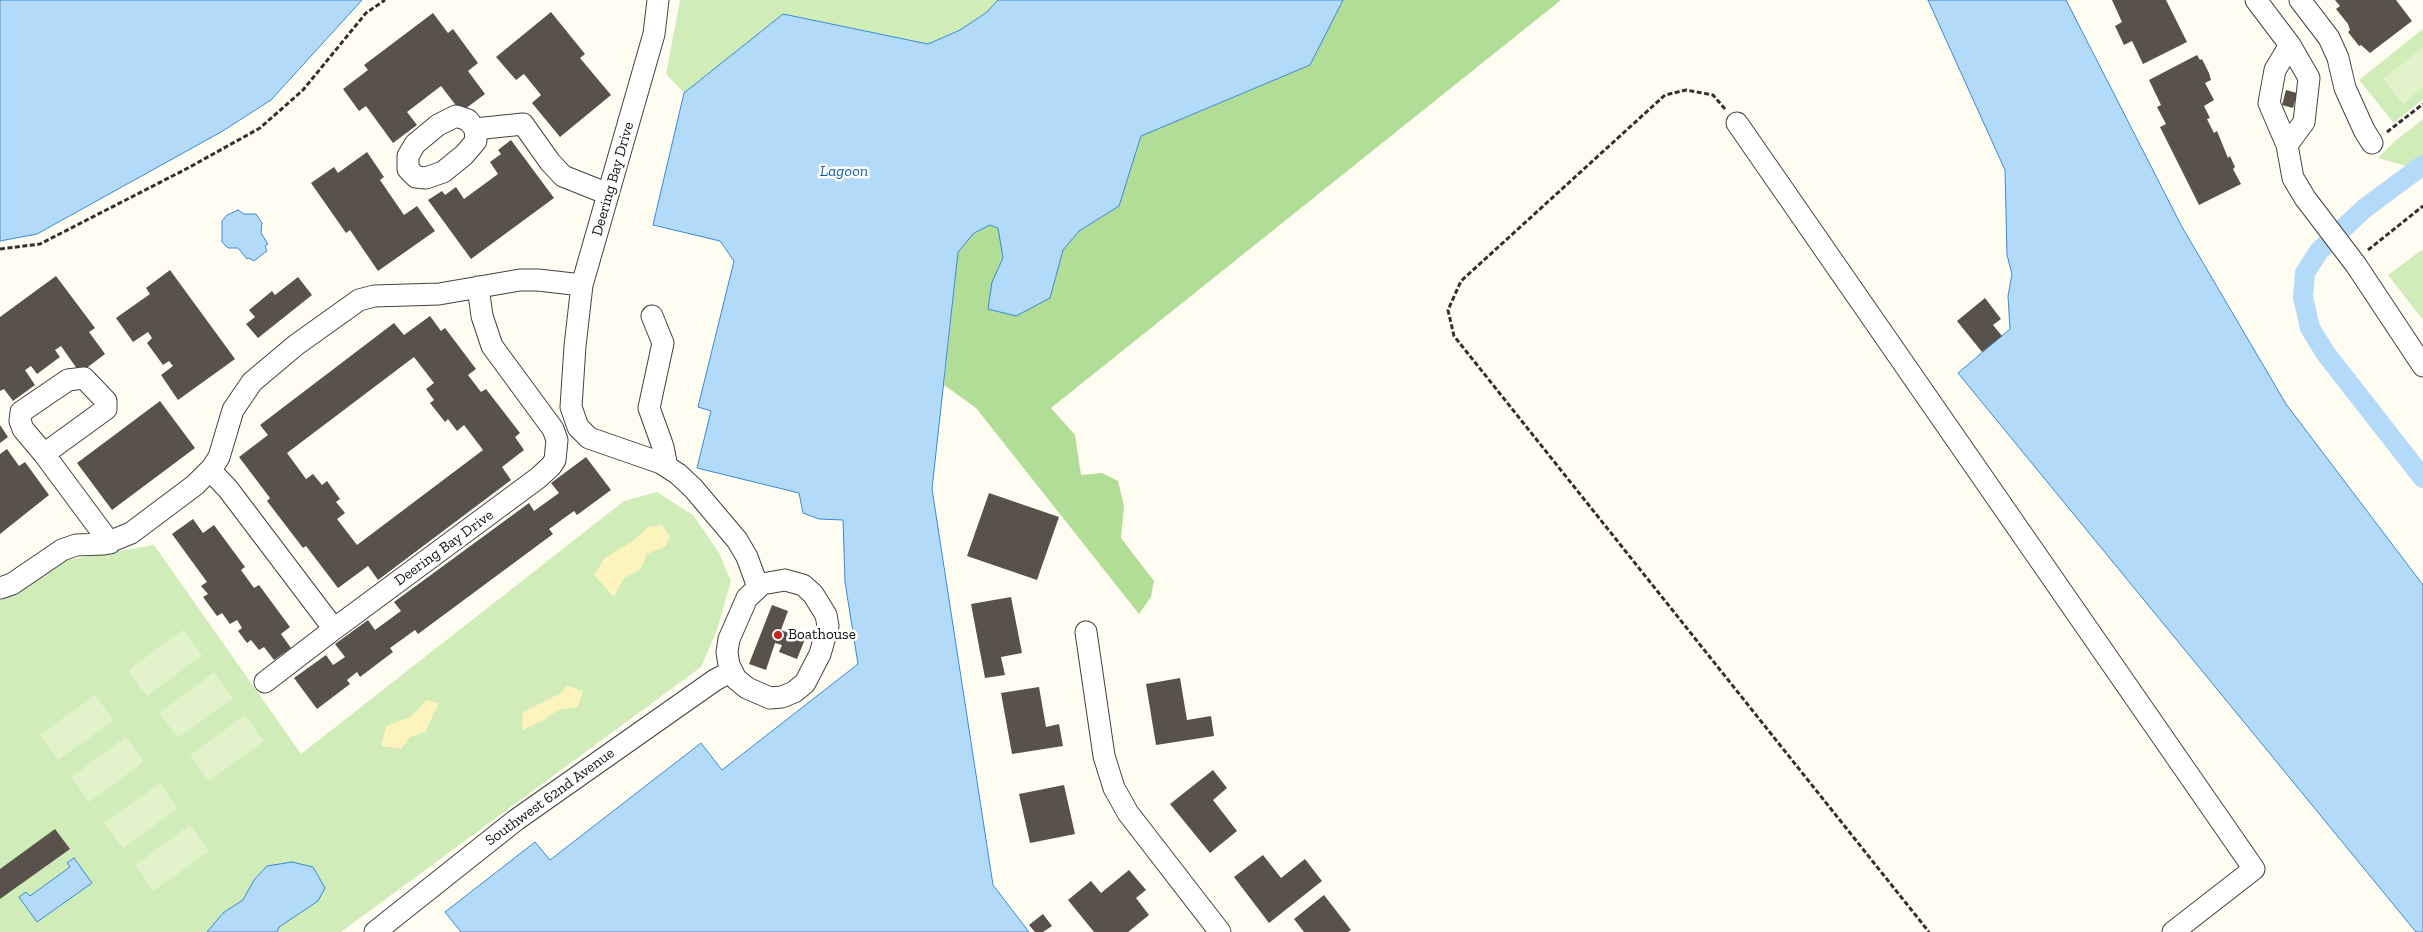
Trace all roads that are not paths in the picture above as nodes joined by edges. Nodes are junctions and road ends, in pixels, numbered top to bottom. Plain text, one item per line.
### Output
1 (658, 0) edge
2 (2256, 0) edge
3 (2300, 0) edge
4 (2290, 45) junction
5 (1737, 123) road end
6 (476, 129) dead end
7 (2372, 143) road end
8 (2287, 146) junction
9 (608, 194) junction
10 (582, 285) junction
11 (478, 288) junction
12 (652, 316) dead end
13 (2423, 366) edge
14 (44, 454) dead end
15 (667, 467) junction
16 (210, 470) junction
17 (110, 543) junction
18 (758, 587) junction
19 (0, 588) edge
20 (334, 629) junction
21 (1086, 632) dead end
22 (732, 671) junction
23 (265, 682) dead end
24 (375, 932) edge
25 (1220, 932) edge
26 (2173, 932) edge

1 - 9 street, Deering Bay Drive
2 - 4 street
3 - 7 street
4 - 8 street
4 - 8 street
5 - 26 street
6 - 9 street
8 - 13 street
9 - 10 street, Deering Bay Drive
10 - 11 street
10 - 15 street, Deering Bay Drive
11 - 16 street
11 - 20 street, Deering Bay Drive
12 - 15 street
14 - 17 street
15 - 18 street, Deering Bay Drive
16 - 17 street
16 - 20 street
17 - 19 street
18 - 22 street
18 - 22 street
20 - 23 street, Deering Bay Drive
21 - 25 street
22 - 24 street, Southwest 62nd Avenue

